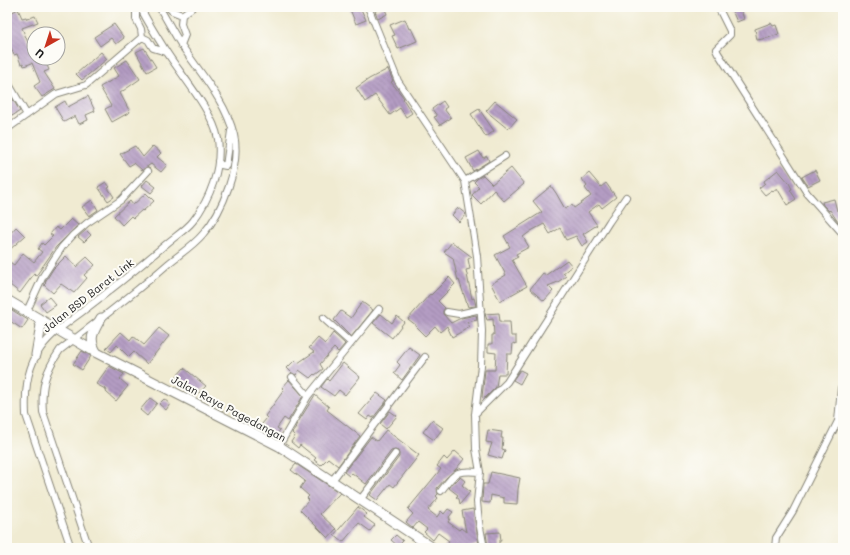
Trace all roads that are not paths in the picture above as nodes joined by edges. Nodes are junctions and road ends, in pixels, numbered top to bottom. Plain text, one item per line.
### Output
1 (136, 7) edge
2 (140, 7) edge
3 (159, 7) edge
4 (168, 7) edge
5 (193, 7) edge
6 (368, 7) edge
7 (718, 7) edge
8 (182, 15) junction
9 (142, 37) junction
10 (181, 45) junction
11 (166, 52) junction
12 (7, 81) edge
13 (27, 115) junction
14 (7, 129) edge
15 (232, 130) junction
16 (505, 156) dead end
17 (218, 161) junction
18 (148, 171) dead end
19 (464, 181) junction
20 (626, 197) dead end
21 (843, 234) edge
22 (7, 300) edge
23 (379, 309) dead end
24 (481, 309) junction
25 (27, 311) junction
26 (447, 312) dead end
27 (38, 318) junction
28 (101, 318) junction
29 (323, 318) dead end
30 (58, 330) junction
31 (73, 340) junction
32 (351, 343) junction
33 (97, 353) junction
34 (36, 355) junction
35 (425, 357) dead end
36 (292, 377) dead end
37 (843, 386) edge
38 (308, 396) junction
39 (475, 414) junction
40 (279, 446) junction
41 (395, 454) dead end
42 (480, 472) junction
43 (331, 482) junction
44 (441, 491) dead end
45 (360, 500) junction
46 (71, 548) edge
47 (89, 548) edge
48 (433, 548) edge
49 (484, 548) edge
50 (775, 548) edge

1 - 9 street
2 - 11 street, Jalan BSD Barat Link
3 - 10 street
4 - 8 street
5 - 8 street
6 - 19 street
7 - 21 street
8 - 10 street
9 - 11 street
9 - 13 street
10 - 15 street
11 - 17 street, Jalan BSD Barat Link
12 - 13 street
13 - 14 street
15 - 17 street
15 - 28 street
16 - 19 street
17 - 30 street, Jalan BSD Barat Link
18 - 25 street
19 - 24 street
20 - 39 street
22 - 25 street, Jalan Raya Pagedangan
23 - 32 street
24 - 26 street
24 - 39 street
25 - 27 street, Jalan Raya Pagedangan
27 - 30 street, Jalan Raya Pagedangan
27 - 34 street
28 - 31 street
28 - 33 street
29 - 32 street
30 - 31 street, Jalan Raya Pagedangan
30 - 34 street, Jalan BSD Barat Link
31 - 33 street, Jalan Raya Pagedangan
31 - 47 street
32 - 38 street
33 - 40 street, Jalan Raya Pagedangan
34 - 46 street, Jalan BSD Barat Link
35 - 43 street
36 - 38 street
37 - 50 street
38 - 40 street
39 - 42 street
40 - 43 street, Jalan Raya Pagedangan
41 - 45 street
42 - 44 street
42 - 49 street
43 - 45 street, Jalan Raya Pagedangan
45 - 48 street, Jalan Raya Pagedangan

